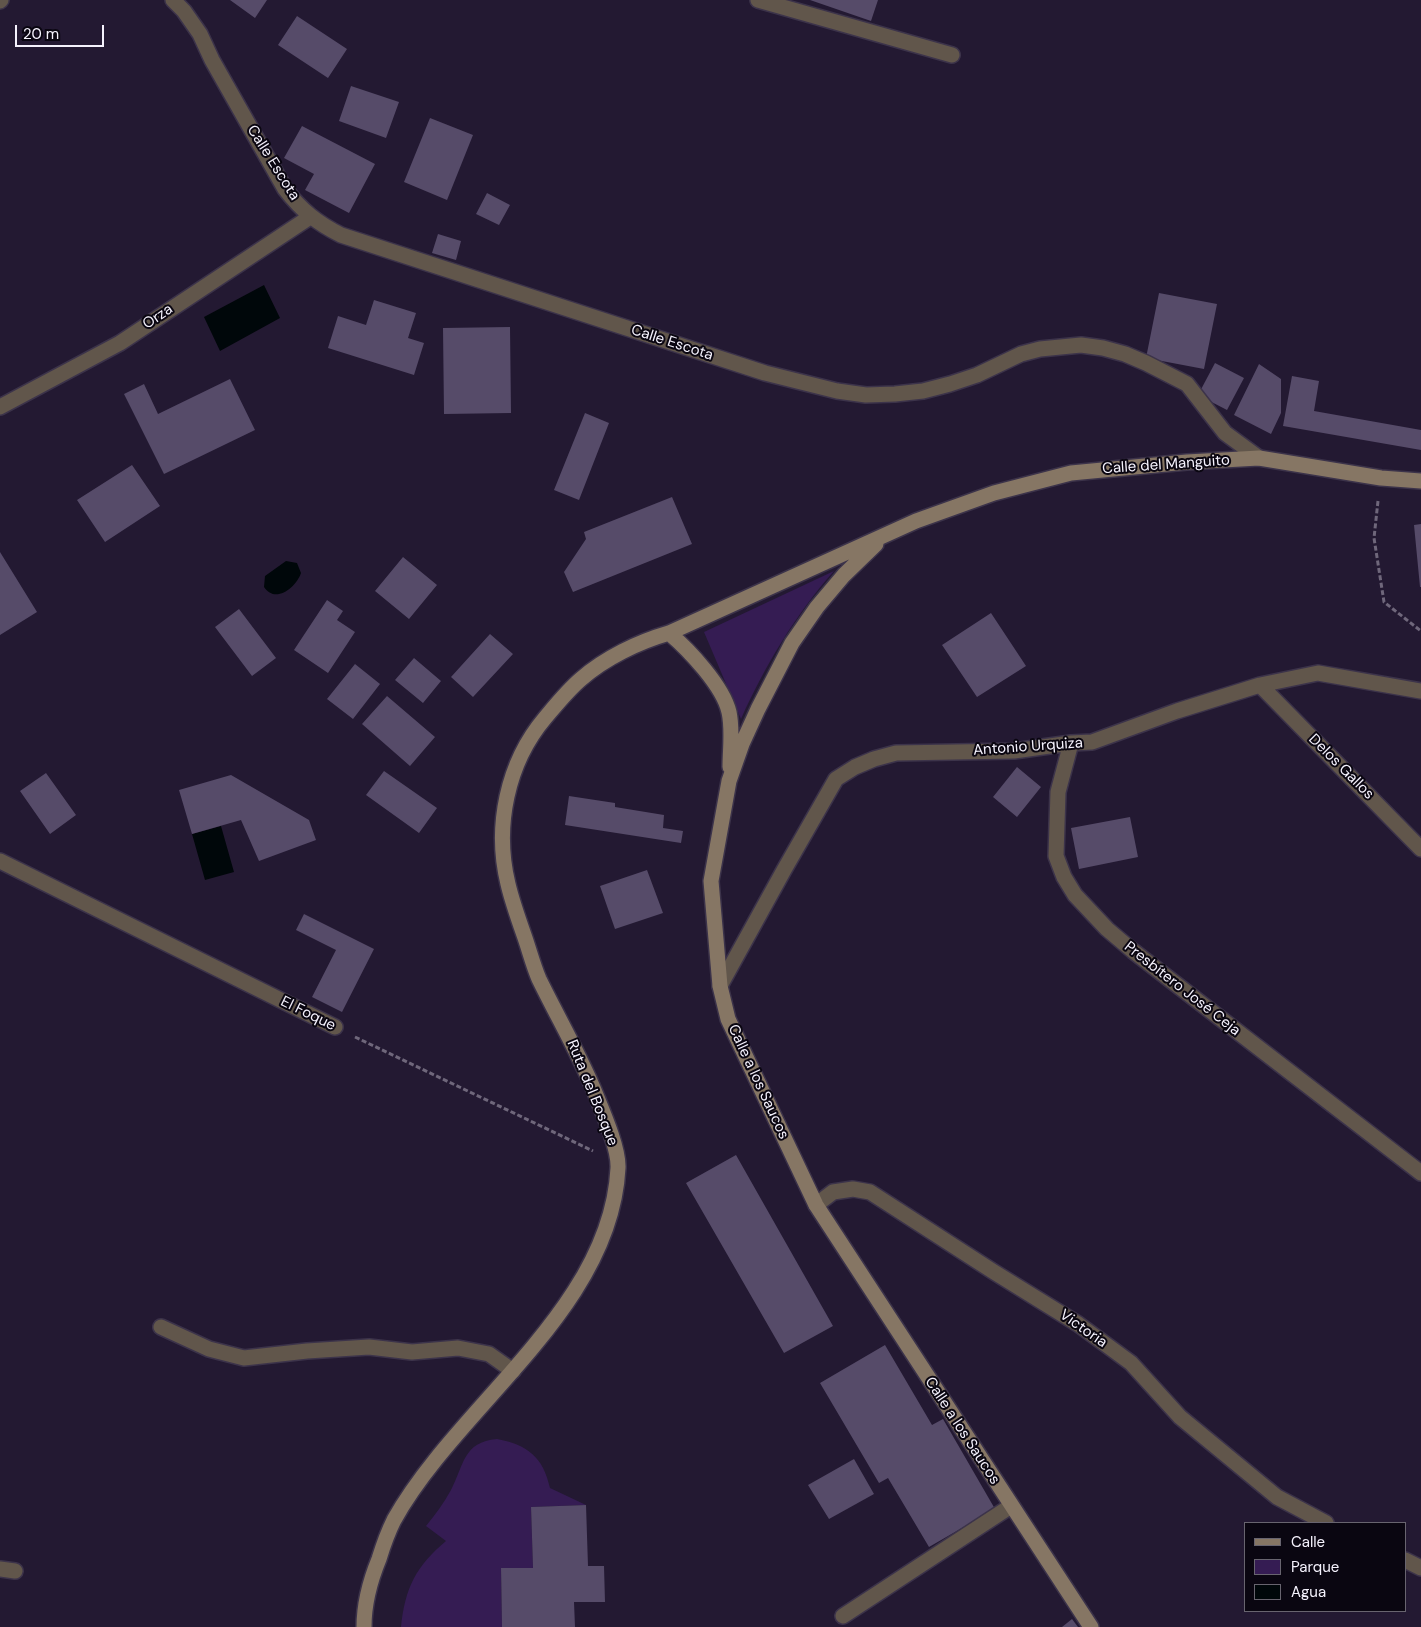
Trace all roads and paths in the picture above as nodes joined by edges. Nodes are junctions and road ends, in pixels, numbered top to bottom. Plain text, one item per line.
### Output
1 (173, 0) edge
2 (758, 0) edge
3 (952, 55) dead end
4 (310, 217) junction
5 (0, 407) edge
6 (1259, 458) junction
7 (1381, 478) junction
8 (1421, 481) edge
9 (916, 521) junction
10 (1421, 631) edge
11 (669, 633) junction
12 (1260, 685) junction
13 (1421, 691) edge
14 (1071, 743) junction
15 (729, 781) junction
16 (1421, 849) edge
17 (0, 861) edge
18 (720, 986) junction
19 (335, 1027) joint
20 (618, 1163) junction
21 (1421, 1173) edge
22 (816, 1205) junction
23 (161, 1327) dead end
24 (513, 1371) junction
25 (1011, 1506) junction
26 (1324, 1522) edge
27 (1406, 1560) edge
28 (1421, 1568) edge
29 (843, 1616) dead end
30 (364, 1627) edge
31 (1091, 1627) edge

1 - 4 street, Calle Escota
2 - 3 street
4 - 5 street, Orza
4 - 6 street, Calle Escota
6 - 7 main road, Calle del Manguito
6 - 9 main road, Calle del Manguito
7 - 8 main road, Calle del Manguito
7 - 10 path
9 - 11 main road, Ruta del Bosque
9 - 15 main road, Calle a los Saucos
11 - 15 main road
11 - 20 main road, Ruta del Bosque
12 - 13 street, Antonio Urquiza
12 - 14 street, Antonio Urquiza
12 - 16 street, Delos Gallos
14 - 18 street, Antonio Urquiza
14 - 21 street, Presbítero José Ceja
15 - 18 main road, Calle a los Saucos
17 - 19 street, El Foque
18 - 22 main road, Calle a los Saucos
19 - 20 path, El Foque
20 - 24 main road, Ruta del Bosque
22 - 25 main road, Calle a los Saucos
22 - 26 street, Victoria
23 - 24 street
24 - 30 main road, Ruta del Bosque
25 - 29 street
25 - 31 main road, Calle a los Saucos
27 - 28 street

